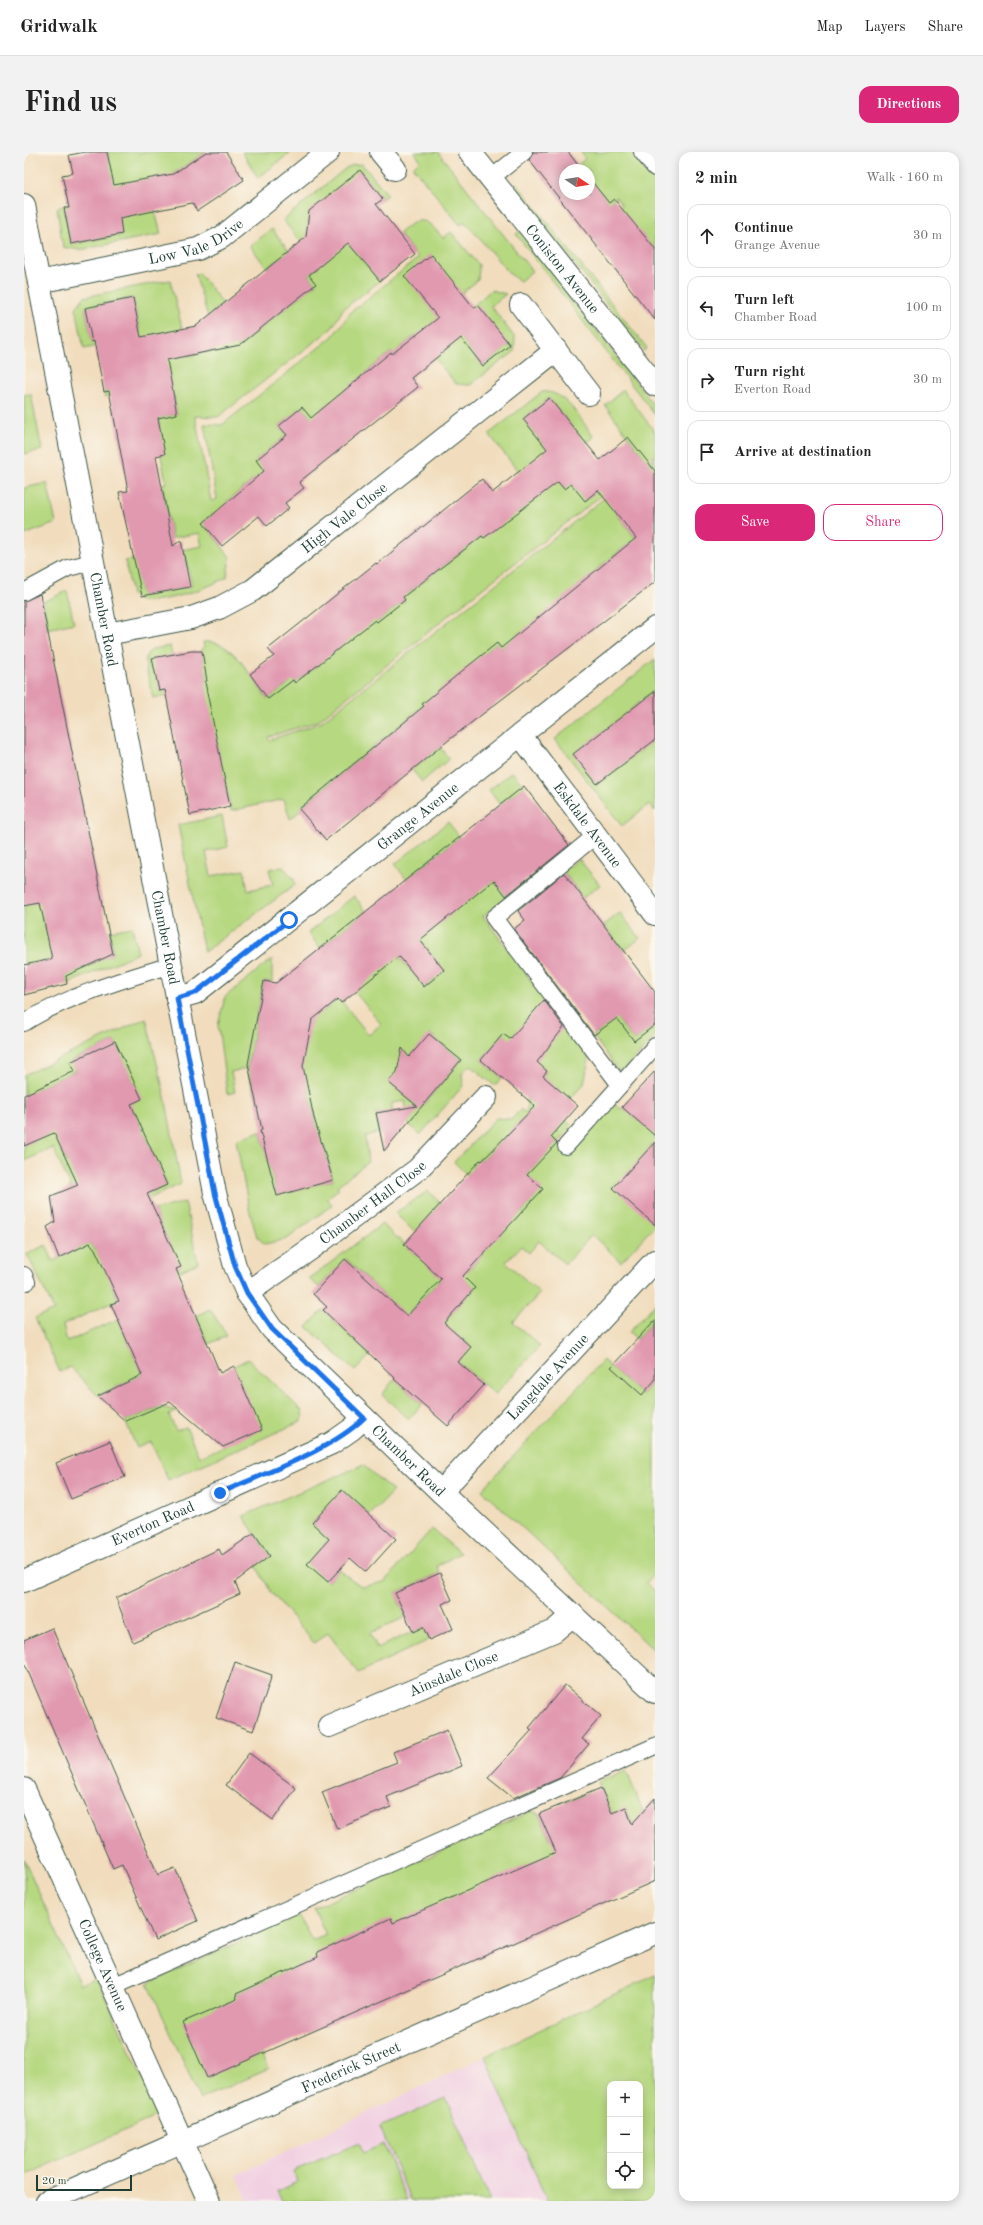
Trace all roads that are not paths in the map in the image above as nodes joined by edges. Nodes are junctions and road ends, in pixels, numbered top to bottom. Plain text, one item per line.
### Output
1 (328, 152) edge
2 (381, 152) edge
3 (470, 152) edge
4 (524, 152) edge
5 (642, 152) edge
6 (655, 168) edge
7 (395, 169) dead end
8 (490, 179) junction
9 (24, 205) edge
10 (39, 282) junction
11 (521, 305) dead end
12 (556, 350) junction
13 (652, 377) edge
14 (589, 394) dead end
15 (92, 562) junction
16 (24, 592) edge
17 (655, 628) edge
18 (107, 634) junction
19 (521, 736) junction
20 (595, 836) junction
21 (655, 914) edge
22 (171, 965) junction
23 (177, 998) junction
24 (24, 1023) edge
25 (655, 1046) edge
26 (620, 1085) junction
27 (486, 1097) dead end
28 (566, 1146) dead end
29 (655, 1261) edge
30 (247, 1293) junction
31 (364, 1418) junction
32 (440, 1492) junction
33 (24, 1581) edge
34 (573, 1616) junction
35 (655, 1692) edge
36 (329, 1726) dead end
37 (655, 1746) edge
38 (24, 1789) edge
39 (655, 1932) edge
40 (113, 1986) junction
41 (183, 2142) junction
42 (47, 2201) edge
43 (209, 2201) edge

1 - 10 street, Low Vale Drive
2 - 7 street
3 - 8 street, Coniston Avenue
4 - 8 lane
5 - 6 lane
8 - 13 street, Coniston Avenue
9 - 10 street, Chamber Road
10 - 15 street, Chamber Road
11 - 12 street
12 - 14 street
12 - 18 street, High Vale Close
15 - 16 lane
15 - 18 street, Chamber Road
17 - 19 street, Grange Avenue
18 - 22 street, Chamber Road
19 - 20 street, Eskdale Avenue
19 - 23 street, Grange Avenue
20 - 21 street, Eskdale Avenue
20 - 26 lane
22 - 23 street, Chamber Road
22 - 24 lane
23 - 30 street, Chamber Road
25 - 26 lane
26 - 28 lane
27 - 30 street, Chamber Hall Close
29 - 32 street, Langdale Avenue
30 - 31 street, Chamber Road
31 - 32 street, Chamber Road
31 - 33 street, Everton Road
32 - 34 street, Chamber Road
34 - 35 street, Chamber Road
34 - 36 street, Ainsdale Close
37 - 40 lane
38 - 40 street, College Avenue
39 - 41 street, Frederick Street
40 - 41 street, College Avenue
41 - 42 street, Frederick Street
41 - 43 street, College Avenue

